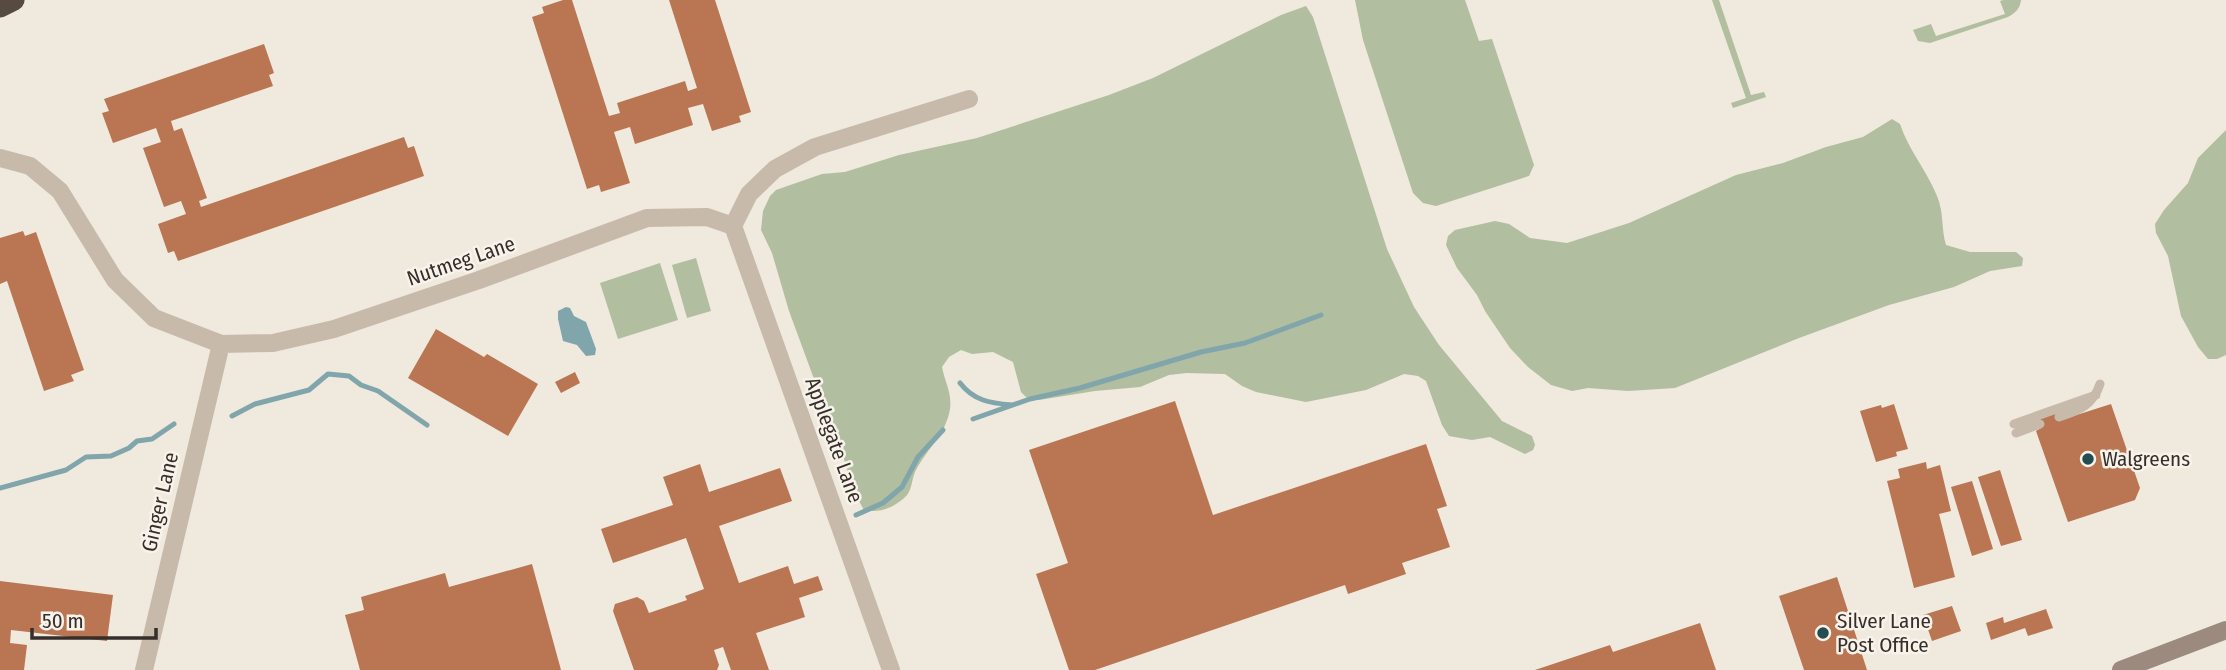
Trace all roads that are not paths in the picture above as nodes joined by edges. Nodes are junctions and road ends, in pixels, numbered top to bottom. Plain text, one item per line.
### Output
1 (14, 0) edge
2 (0, 7) edge
3 (969, 99) dead end
4 (0, 158) edge
5 (733, 226) junction
6 (221, 344) junction
7 (2100, 384) dead end
8 (2096, 395) junction
9 (2059, 417) dead end
10 (2040, 424) dead end
11 (2226, 630) edge
12 (144, 670) edge
13 (891, 670) edge
14 (2121, 670) edge

1 - 2 highway
3 - 5 street
4 - 6 street, Nutmeg Lane
5 - 6 street, Nutmeg Lane
5 - 13 street, Applegate Lane
6 - 12 street, Ginger Lane
7 - 8 lane
8 - 9 lane
8 - 10 lane
11 - 14 main road

